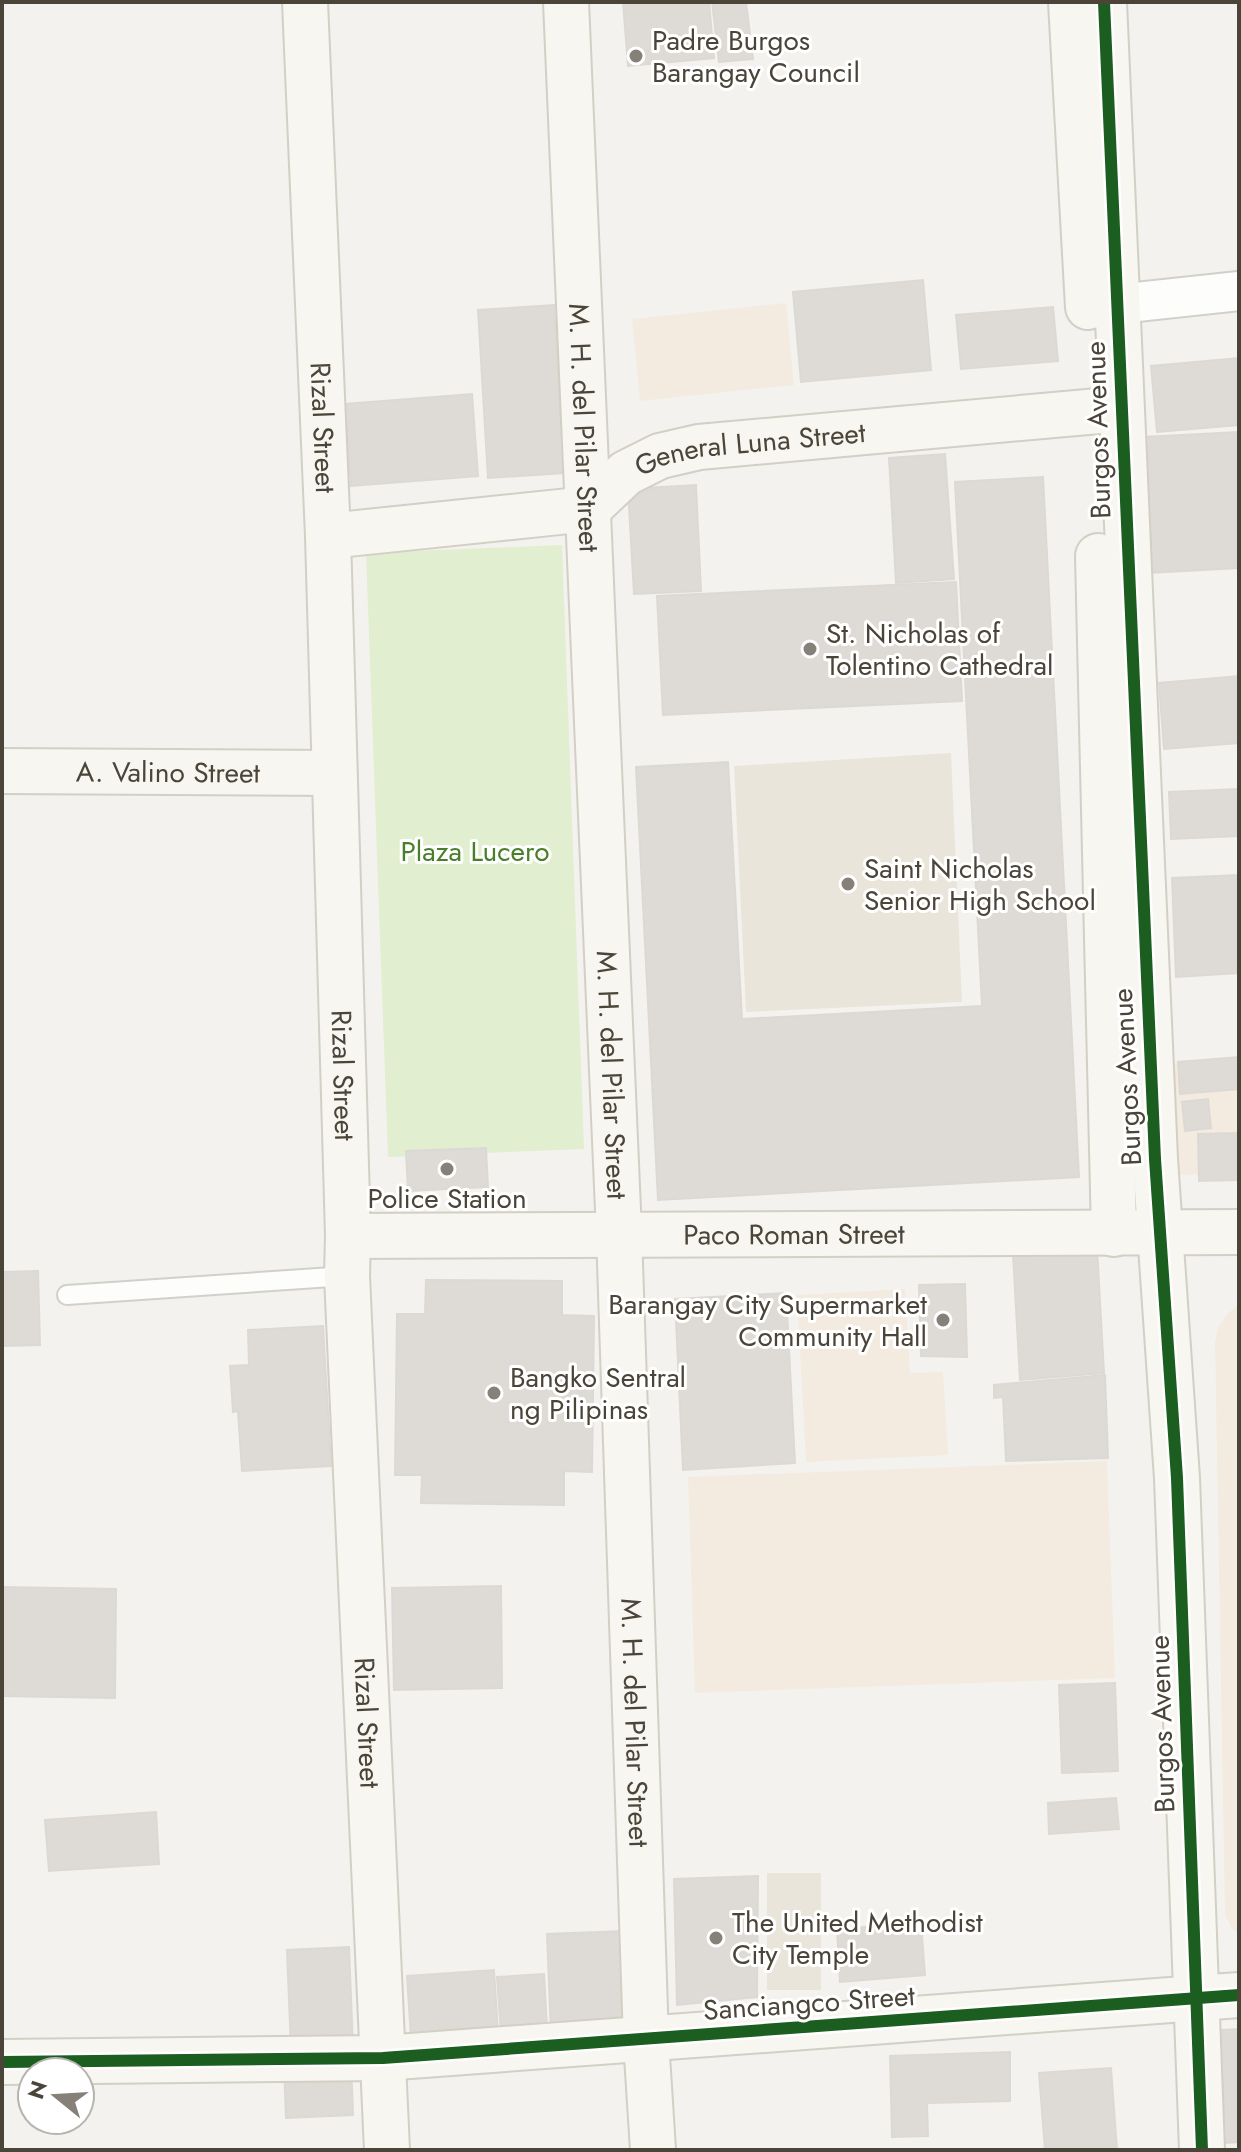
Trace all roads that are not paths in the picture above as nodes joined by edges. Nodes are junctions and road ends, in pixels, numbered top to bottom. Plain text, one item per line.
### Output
1 (305, 2) edge
2 (566, 2) edge
3 (1071, 2) edge
4 (1104, 2) edge
5 (1239, 291) edge
6 (1103, 305) junction
7 (1107, 411) junction
8 (588, 509) junction
9 (328, 536) junction
10 (2, 771) edge
11 (334, 773) junction
12 (1239, 1232) edge
13 (619, 1233) junction
14 (1114, 1234) junction
15 (1161, 1234) junction
16 (347, 1256) junction
17 (67, 1295) dead end
18 (1239, 1995) edge
19 (1196, 1998) junction
20 (646, 2040) junction
21 (383, 2058) junction
22 (2, 2062) edge
23 (387, 2150) edge
24 (653, 2150) edge
25 (1202, 2150) edge

1 - 9 street, Rizal Street
2 - 8 street, M. H. del Pilar Street
3 - 6 street, Burgos Avenue
4 - 6 street, Burgos Avenue
5 - 6 street
6 - 7 street, Burgos Avenue
7 - 8 street, General Luna Street
7 - 14 street, Burgos Avenue
7 - 15 street, Burgos Avenue
8 - 9 street
8 - 13 street, M. H. del Pilar Street
9 - 11 street, Rizal Street
10 - 11 street, A. Valino Street
11 - 16 street, Rizal Street
12 - 15 street, Paco Roman Street
13 - 14 street, Paco Roman Street
13 - 16 street, Paco Roman Street
13 - 20 street, M. H. del Pilar Street
14 - 15 street, Paco Roman Street
15 - 19 street, Burgos Avenue
16 - 17 lane
16 - 21 street, Rizal Street
18 - 19 street, Sanciangco Street
19 - 20 street, Sanciangco Street
19 - 25 street, Burgos Avenue
20 - 21 street, Sanciangco Street
20 - 24 street, M. H. del Pilar Street
21 - 22 street, Sanciangco Street
21 - 23 street, Rizal Street

